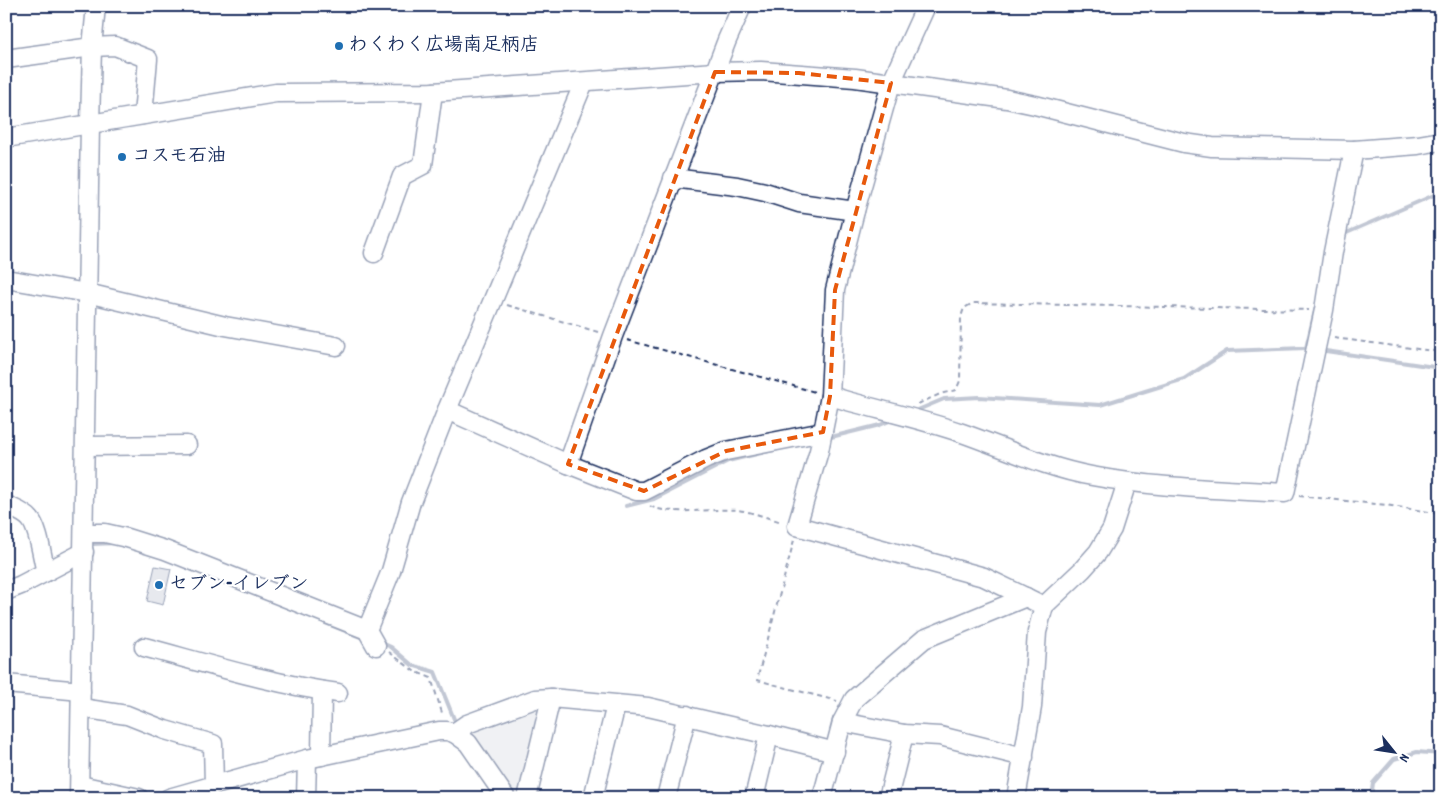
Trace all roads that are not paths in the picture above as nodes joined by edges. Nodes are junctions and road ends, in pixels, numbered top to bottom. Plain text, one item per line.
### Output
1 (96, 6) edge
2 (742, 6) edge
3 (926, 6) edge
4 (92, 47) junction
5 (6, 59) edge
6 (715, 72) junction
7 (584, 82) junction
8 (891, 83) junction
9 (433, 92) junction
10 (143, 115) junction
11 (90, 124) junction
12 (6, 138) edge
13 (1441, 141) edge
14 (1354, 150) junction
15 (674, 178) junction
16 (855, 211) junction
17 (374, 253) dead end
18 (6, 279) edge
19 (87, 293) junction
20 (336, 346) dead end
21 (830, 396) junction
22 (448, 410) junction
23 (823, 432) junction
24 (187, 445) dead end
25 (86, 446) junction
26 (568, 464) junction
27 (1127, 482) junction
28 (6, 505) edge
29 (84, 533) junction
30 (84, 552) junction
31 (46, 572) junction
32 (6, 591) edge
33 (1026, 597) junction
34 (1044, 606) junction
35 (367, 630) junction
36 (376, 646) road end
37 (144, 647) dead end
38 (6, 684) edge
39 (551, 698) junction
40 (81, 699) junction
41 (616, 705) junction
42 (687, 715) junction
43 (842, 722) junction
44 (451, 732) junction
45 (904, 734) junction
46 (770, 735) junction
47 (834, 752) junction
48 (314, 757) junction
49 (1024, 757) junction
50 (214, 785) junction
51 (79, 791) edge
52 (139, 798) edge
53 (170, 798) edge
54 (306, 798) edge
55 (506, 798) edge
56 (527, 798) edge
57 (593, 798) edge
58 (666, 798) edge
59 (754, 798) edge
60 (822, 798) edge
61 (888, 798) edge
62 (1016, 798) edge

1 - 4 street
2 - 6 street
3 - 8 street
4 - 5 street
4 - 10 street
4 - 11 street
6 - 7 street
6 - 8 street
6 - 15 street
7 - 9 street
7 - 22 street
8 - 14 street
8 - 16 street
9 - 10 street
9 - 17 street
10 - 11 street
11 - 12 street
11 - 19 street
13 - 14 street
14 - 27 street
15 - 16 street
15 - 26 street
16 - 21 street
18 - 19 street
19 - 20 street
19 - 25 street
21 - 23 street
21 - 27 street
22 - 26 street
22 - 35 street
23 - 26 street
23 - 33 street
24 - 25 street
25 - 29 street
27 - 34 street
28 - 31 street
29 - 30 street
29 - 35 street
30 - 31 street
30 - 40 street
31 - 32 street
33 - 34 street
33 - 43 street
34 - 49 street
35 - 36 street
37 - 48 street
38 - 40 street
39 - 41 street
39 - 44 street
39 - 56 street
40 - 50 street
40 - 51 street
41 - 42 street
41 - 57 street
42 - 46 street
42 - 58 street
43 - 45 street
43 - 47 street
44 - 48 street
44 - 55 street
45 - 49 street
45 - 61 street
46 - 47 street
46 - 59 street
47 - 60 street
48 - 50 street
48 - 54 street
49 - 62 street
50 - 53 street
51 - 52 street

